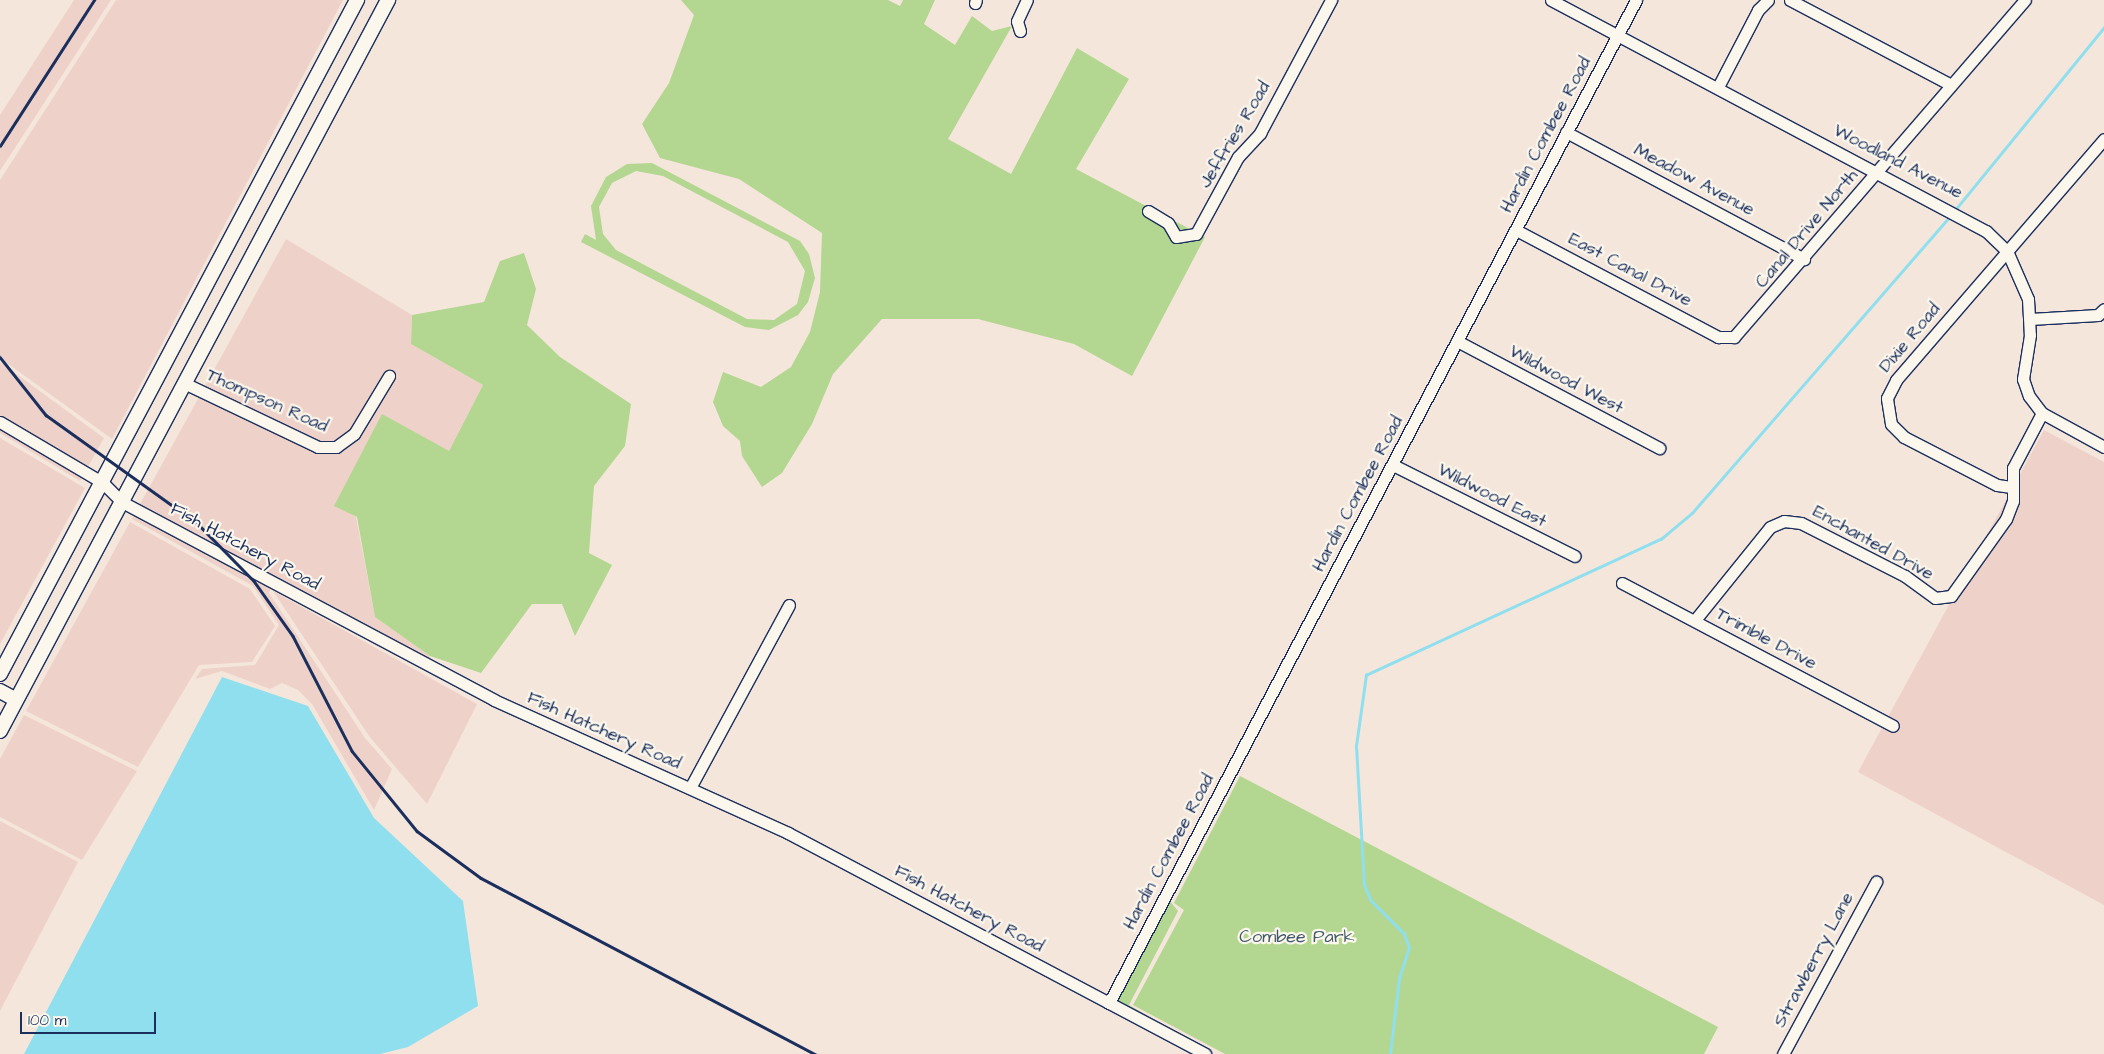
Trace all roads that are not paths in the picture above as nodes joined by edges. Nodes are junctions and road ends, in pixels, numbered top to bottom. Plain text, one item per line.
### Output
1 (357, 0) edge
2 (388, 0) edge
3 (1027, 0) edge
4 (1331, 0) edge
5 (1551, 0) edge
6 (1636, 0) edge
7 (1768, 0) edge
8 (1790, 0) edge
9 (2008, 0) edge
10 (2025, 0) edge
11 (2016, 10) junction
12 (1020, 31) dead end
13 (1618, 34) junction
14 (1951, 85) junction
15 (1718, 87) junction
16 (1566, 132) junction
17 (2104, 139) edge
18 (1879, 171) junction
19 (1148, 211) dead end
20 (1516, 230) junction
21 (2007, 251) junction
22 (1804, 258) junction
23 (2102, 314) edge
24 (2030, 319) junction
25 (1728, 338) joint
26 (1457, 341) junction
27 (388, 376) dead end
28 (184, 383) junction
29 (2042, 413) junction
30 (0, 422) edge
31 (2104, 446) edge
32 (1659, 448) dead end
33 (1393, 465) junction
34 (102, 482) junction
35 (2011, 487) junction
36 (122, 502) junction
37 (1575, 556) dead end
38 (1622, 582) dead end
39 (788, 605) dead end
40 (1695, 620) junction
41 (0, 674) edge
42 (0, 691) edge
43 (16, 700) junction
44 (1893, 726) dead end
45 (0, 730) edge
46 (690, 788) junction
47 (1876, 882) dead end
48 (1110, 1003) junction
49 (1205, 1054) edge
50 (1783, 1054) edge

1 - 34 main road
2 - 28 main road
3 - 12 street
4 - 19 street, Jeffries Road
5 - 13 street, Woodland Avenue
6 - 13 street, Hardin Combee Road
7 - 15 street
8 - 14 street
9 - 11 street
10 - 11 street, Canal Drive North
11 - 14 street, Canal Drive North
13 - 15 street, Woodland Avenue
13 - 16 street, Hardin Combee Road
14 - 18 street, Canal Drive North
15 - 18 street, Woodland Avenue
16 - 20 street, Hardin Combee Road
16 - 22 street, Meadow Avenue
17 - 21 street, Dixie Road
18 - 21 street, Woodland Avenue
18 - 22 street, Canal Drive North
20 - 25 street, East Canal Drive
20 - 26 street, Hardin Combee Road
21 - 24 street, Woodland Avenue
21 - 35 street, Dixie Road
22 - 25 street, Canal Drive North
23 - 24 street
24 - 29 street, Woodland Avenue
26 - 32 street, Wildwood West
26 - 33 street, Hardin Combee Road
27 - 28 street, Thompson Road
28 - 36 main road
29 - 31 street
29 - 35 street
30 - 34 street, Fish Hatchery Road
33 - 37 street, Wildwood East
33 - 48 street, Hardin Combee Road
34 - 36 street, Fish Hatchery Road
34 - 41 main road
35 - 40 street, Enchanted Drive
36 - 43 main road
36 - 46 street, Fish Hatchery Road
38 - 40 street, Trimble Drive
39 - 46 street
40 - 44 street, Trimble Drive
42 - 43 main road
43 - 45 main road
46 - 48 street, Fish Hatchery Road
47 - 50 street, Strawberry Lane
48 - 49 street, Fish Hatchery Road

